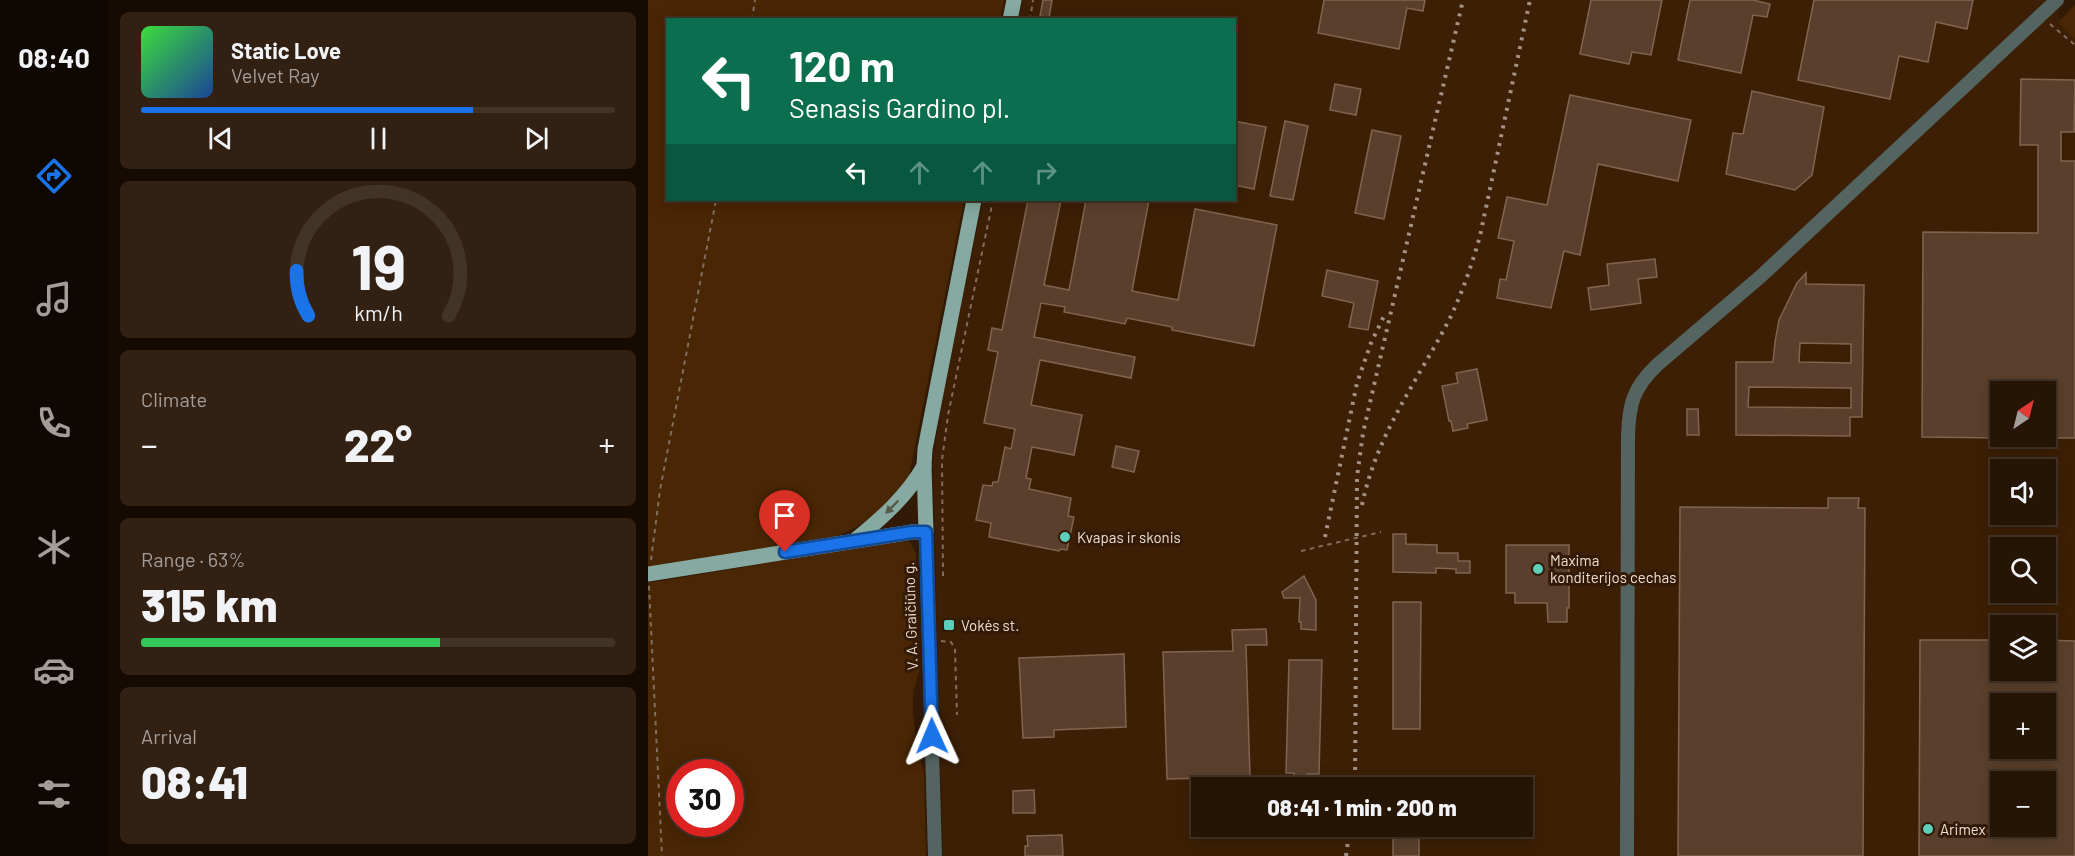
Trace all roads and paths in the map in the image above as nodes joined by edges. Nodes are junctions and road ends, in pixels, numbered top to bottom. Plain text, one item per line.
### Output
1 (756, 0) edge
2 (1014, 0) edge
3 (1033, 0) edge
4 (2057, 0) edge
5 (2040, 16) junction
6 (752, 18) edge
7 (1010, 18) edge
8 (1030, 18) edge
9 (2075, 45) edge
10 (716, 201) edge
11 (974, 201) edge
12 (993, 201) edge
13 (924, 466) junction
14 (926, 532) junction
15 (1381, 532) dead end
16 (853, 542) junction
17 (1301, 551) dead end
18 (648, 574) edge
19 (943, 576) dead end
20 (929, 639) junction
21 (957, 715) dead end
22 (662, 856) edge
23 (935, 856) edge
24 (1627, 856) edge

1 - 6 path
2 - 7 main road
3 - 8 path
4 - 5 street
5 - 9 path
5 - 24 street
10 - 18 path
11 - 13 main road, V. A. Graičiūno g.
12 - 19 path
13 - 14 main road, V. A. Graičiūno g.
13 -> 16 main road
14 - 16 main road
14 - 20 street, V. A. Graičiūno g.
15 - 17 path
16 - 18 main road
18 - 22 path
20 - 21 path
20 - 23 street, V. A. Graičiūno g.

